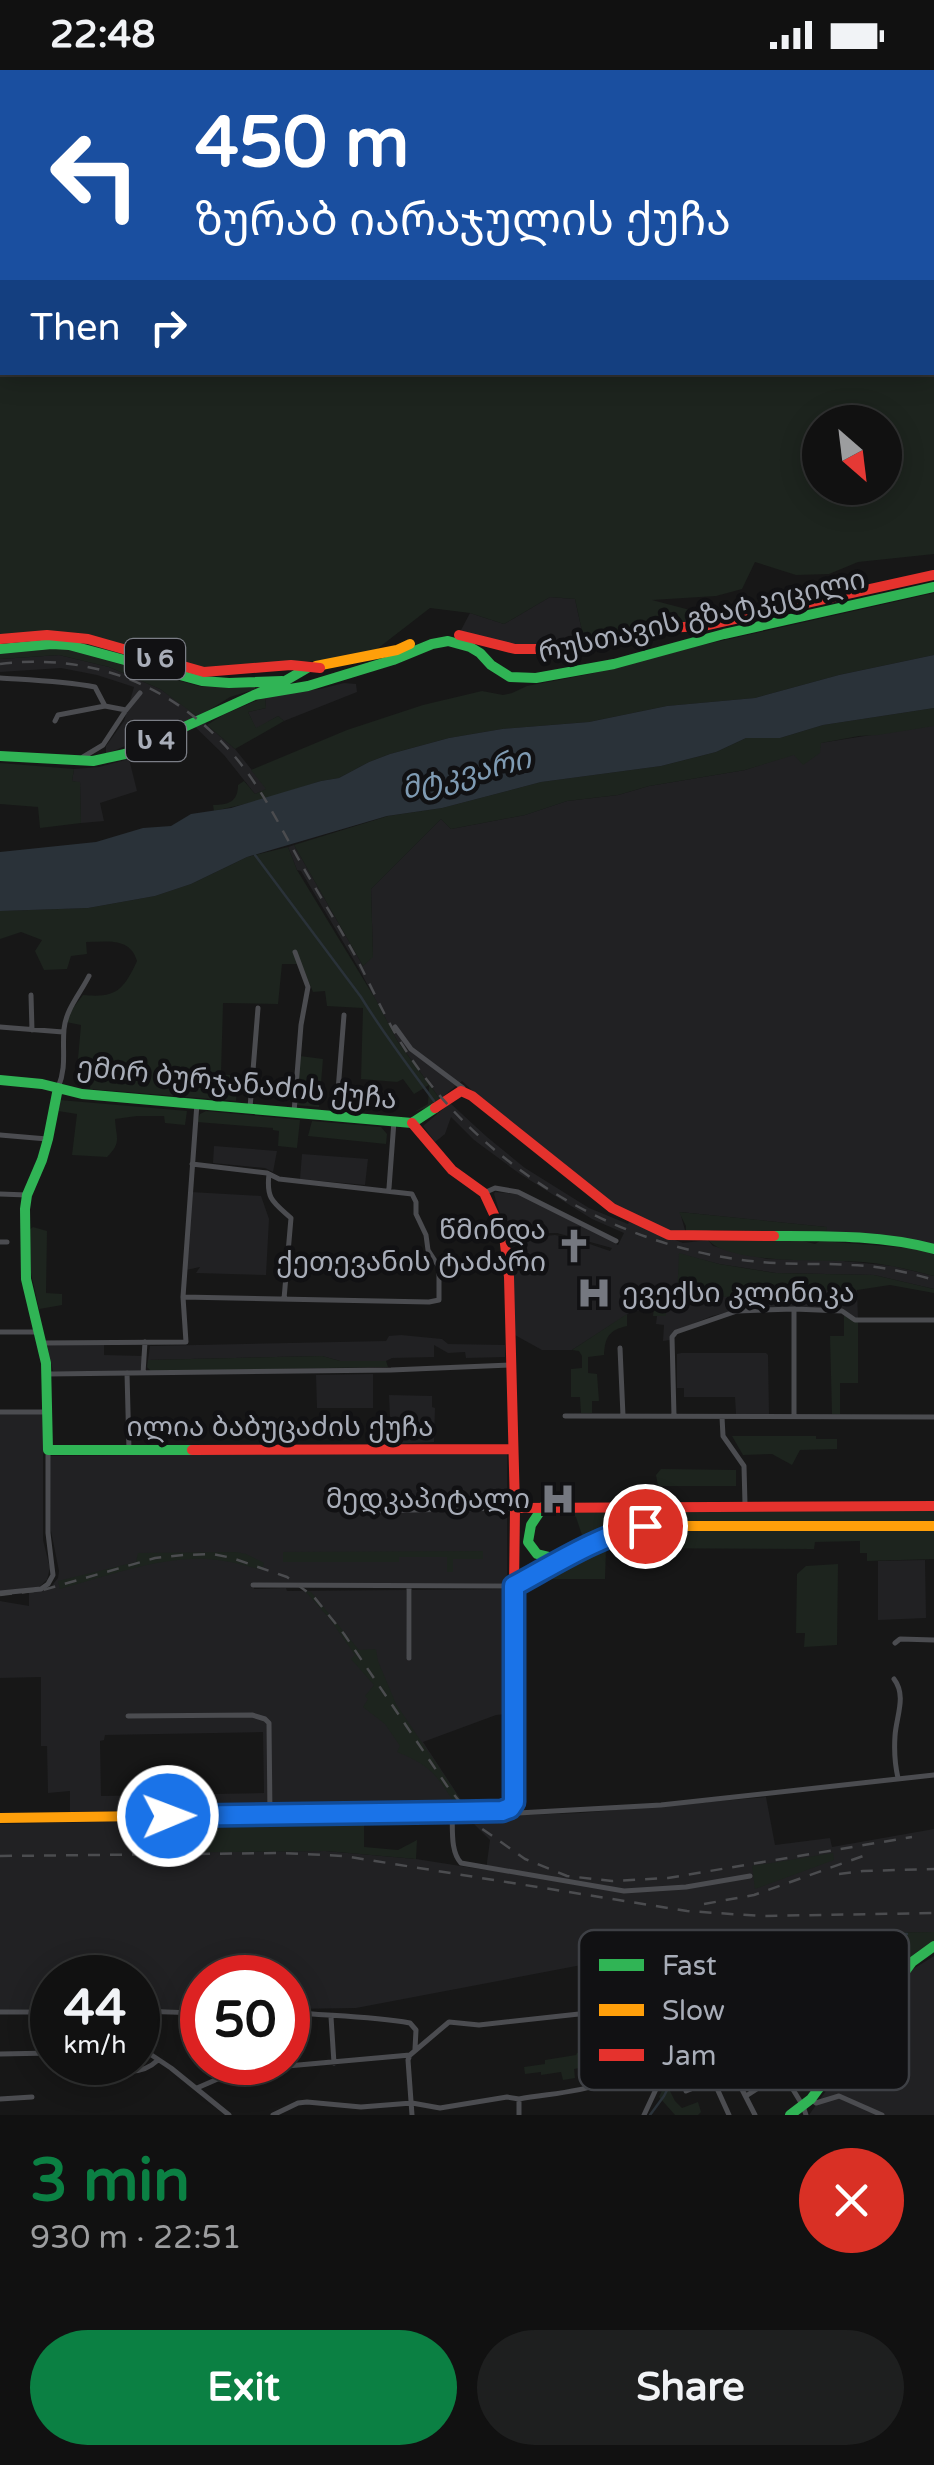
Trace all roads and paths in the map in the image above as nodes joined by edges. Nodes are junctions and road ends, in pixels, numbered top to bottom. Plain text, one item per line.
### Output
1 (934, 575) edge
2 (934, 587) edge
3 (0, 640) edge
4 (0, 649) edge
5 (312, 667) junction
6 (0, 678) edge
7 (285, 681) junction
8 (310, 684) junction
9 (140, 693) dead end
10 (254, 695) junction
11 (105, 706) junction
12 (126, 710) junction
13 (55, 720) dead end
14 (0, 756) edge
15 (76, 761) junction
16 (295, 952) dead end
17 (89, 976) dead end
18 (31, 995) dead end
19 (258, 1008) dead end
20 (344, 1015) dead end
21 (395, 1027) dead end
22 (0, 1028) edge
23 (32, 1030) junction
24 (63, 1032) junction
25 (0, 1080) edge
26 (58, 1088) junction
27 (462, 1092) junction
28 (197, 1103) junction
29 (250, 1108) junction
30 (294, 1112) junction
31 (336, 1116) junction
32 (394, 1121) junction
33 (412, 1123) junction
34 (0, 1135) edge
35 (48, 1139) junction
36 (192, 1164) junction
37 (269, 1174) junction
38 (388, 1189) junction
39 (484, 1193) junction
40 (0, 1194) edge
41 (27, 1195) junction
42 (616, 1241) dead end
43 (934, 1249) edge
44 (183, 1298) junction
45 (284, 1299) junction
46 (794, 1309) junction
47 (934, 1320) edge
48 (0, 1332) edge
49 (42, 1338) junction
50 (145, 1342) junction
51 (620, 1348) dead end
52 (511, 1365) junction
53 (144, 1372) junction
54 (127, 1373) junction
55 (47, 1374) junction
56 (0, 1412) edge
57 (47, 1412) junction
58 (565, 1416) dead end
59 (623, 1416) junction
60 (674, 1416) junction
61 (722, 1416) junction
62 (794, 1416) junction
63 (934, 1417) edge
64 (514, 1449) junction
65 (48, 1450) junction
66 (129, 1450) junction
67 (934, 1506) edge
68 (543, 1507) junction
69 (745, 1507) junction
70 (514, 1508) junction
71 (364, 1511) dead end
72 (934, 1526) edge
73 (569, 1557) junction
74 (252, 1585) dead end
75 (409, 1586) junction
76 (514, 1586) junction
77 (0, 1594) edge
78 (934, 1640) edge
79 (895, 1643) dead end
80 (409, 1658) dead end
81 (894, 1680) dead end
82 (128, 1716) dead end
83 (934, 1774) edge
84 (898, 1778) junction
85 (510, 1808) junction
86 (452, 1812) junction
87 (270, 1815) junction
88 (0, 1818) edge
89 (750, 1876) dead end
90 (934, 1946) edge
91 (909, 1965) edge
92 (0, 2012) edge
93 (30, 2012) edge
94 (310, 2015) edge
95 (579, 2015) edge
96 (331, 2017) junction
97 (30, 2053) edge
98 (413, 2053) junction
99 (0, 2054) edge
100 (160, 2061) edge
101 (334, 2063) junction
102 (197, 2088) junction
103 (579, 2089) edge
104 (656, 2090) edge
105 (690, 2090) edge
106 (717, 2090) edge
107 (743, 2090) edge
108 (756, 2090) edge
109 (686, 2092) dead end
110 (746, 2096) junction
111 (32, 2097) dead end
112 (0, 2099) edge
113 (519, 2099) junction
114 (412, 2103) junction
115 (807, 2107) edge
116 (287, 2111) edge
117 (229, 2115) edge
118 (272, 2115) edge
119 (412, 2115) edge
120 (519, 2115) edge
121 (644, 2115) edge
122 (729, 2115) edge
123 (755, 2115) edge
124 (790, 2115) edge
125 (882, 2115) edge

1 - 5 main road, რუსთავის გზატკეცილი
2 - 8 main road, რუსთავის გზატკეცილი
3 - 5 main road, ს 6
4 - 7 main road, ს 6
5 - 7 main road, რუსთავის გზატკეცილი / ს 4
5 - 8 main road
5 - 8 main road
6 - 11 street
7 - 8 main road, ს 6
7 - 10 main road, რუსთავის გზატკეცილი / ს 4
8 - 10 main road, რუსთავის გზატკეცილი / ს 4
9 - 12 street
10 - 15 main road, რუსთავის გზატკეცილი / ს 4
11 - 12 street
11 - 13 street
12 - 15 street
14 - 15 main road, რუსთავის გზატკეცილი / ს 4
16 - 30 street
17 - 24 street
18 - 23 street
19 - 29 street
20 - 31 street
21 - 27 street
22 - 23 street
23 - 24 street
24 - 26 street
25 - 26 main road, ემირ ბურჯანაძის ქუჩა
26 - 28 main road, ემირ ბურჯანაძის ქუჩა
26 - 35 main road
27 - 33 main road, ემირ ბურჯანაძის ქუჩა
27 - 43 main road
28 - 29 main road, ემირ ბურჯანაძის ქუჩა
28 - 36 street
29 - 30 main road, ემირ ბურჯანაძის ქუჩა
30 - 31 main road, ემირ ბურჯანაძის ქუჩა
31 - 32 main road, ემირ ბურჯანაძის ქუჩა
32 - 33 main road, ემირ ბურჯანაძის ქუჩა
32 - 38 street
33 - 39 main road
34 - 35 street
35 - 41 main road
36 - 37 street
36 - 44 street
37 - 38 street
37 - 45 street
38 - 45 street
39 - 42 street
39 - 52 main road
40 - 41 street
41 - 49 main road
44 - 45 street
44 - 50 street
46 - 47 street
46 - 60 street
46 - 62 street
48 - 49 street
49 - 50 street
49 - 55 main road
50 - 53 street
51 - 59 street
52 - 53 street
52 - 64 main road
53 - 54 street
54 - 55 street
54 - 66 street
55 - 57 main road
56 - 57 street
57 - 65 main road
58 - 59 street
59 - 60 street
60 - 61 street
61 - 62 street
61 - 69 street
62 - 63 street
64 - 66 main road, ილია ბაბუცაძის ქუჩა
64 - 70 main road
65 - 66 main road, ილია ბაბუცაძის ქუჩა
65 - 77 street
67 - 69 main road
68 - 69 main road
68 - 70 main road
68 - 73 main road
70 - 71 street
70 - 76 main road
72 - 73 main road
73 - 76 main road
74 - 75 street
75 - 76 street
75 - 80 street
76 - 85 main road
78 - 79 street
81 - 84 street
82 - 87 street
83 - 84 street
84 - 85 street
85 - 86 main road
86 - 87 main road
86 - 89 street
87 - 88 main road
90 - 91 main road
92 - 93 street
94 - 96 street
95 - 98 street
96 - 98 street
96 - 101 street
97 - 99 street
98 - 101 street
98 - 114 street
100 - 102 street
101 - 102 street
102 - 117 street
103 - 113 street
104 - 121 street
105 - 109 street
106 - 122 street
107 - 110 street
108 - 110 street
110 - 123 street
111 - 112 street
113 - 114 street
113 - 120 street
114 - 116 street
114 - 119 street
115 - 124 main road
115 - 125 street
116 - 118 street

